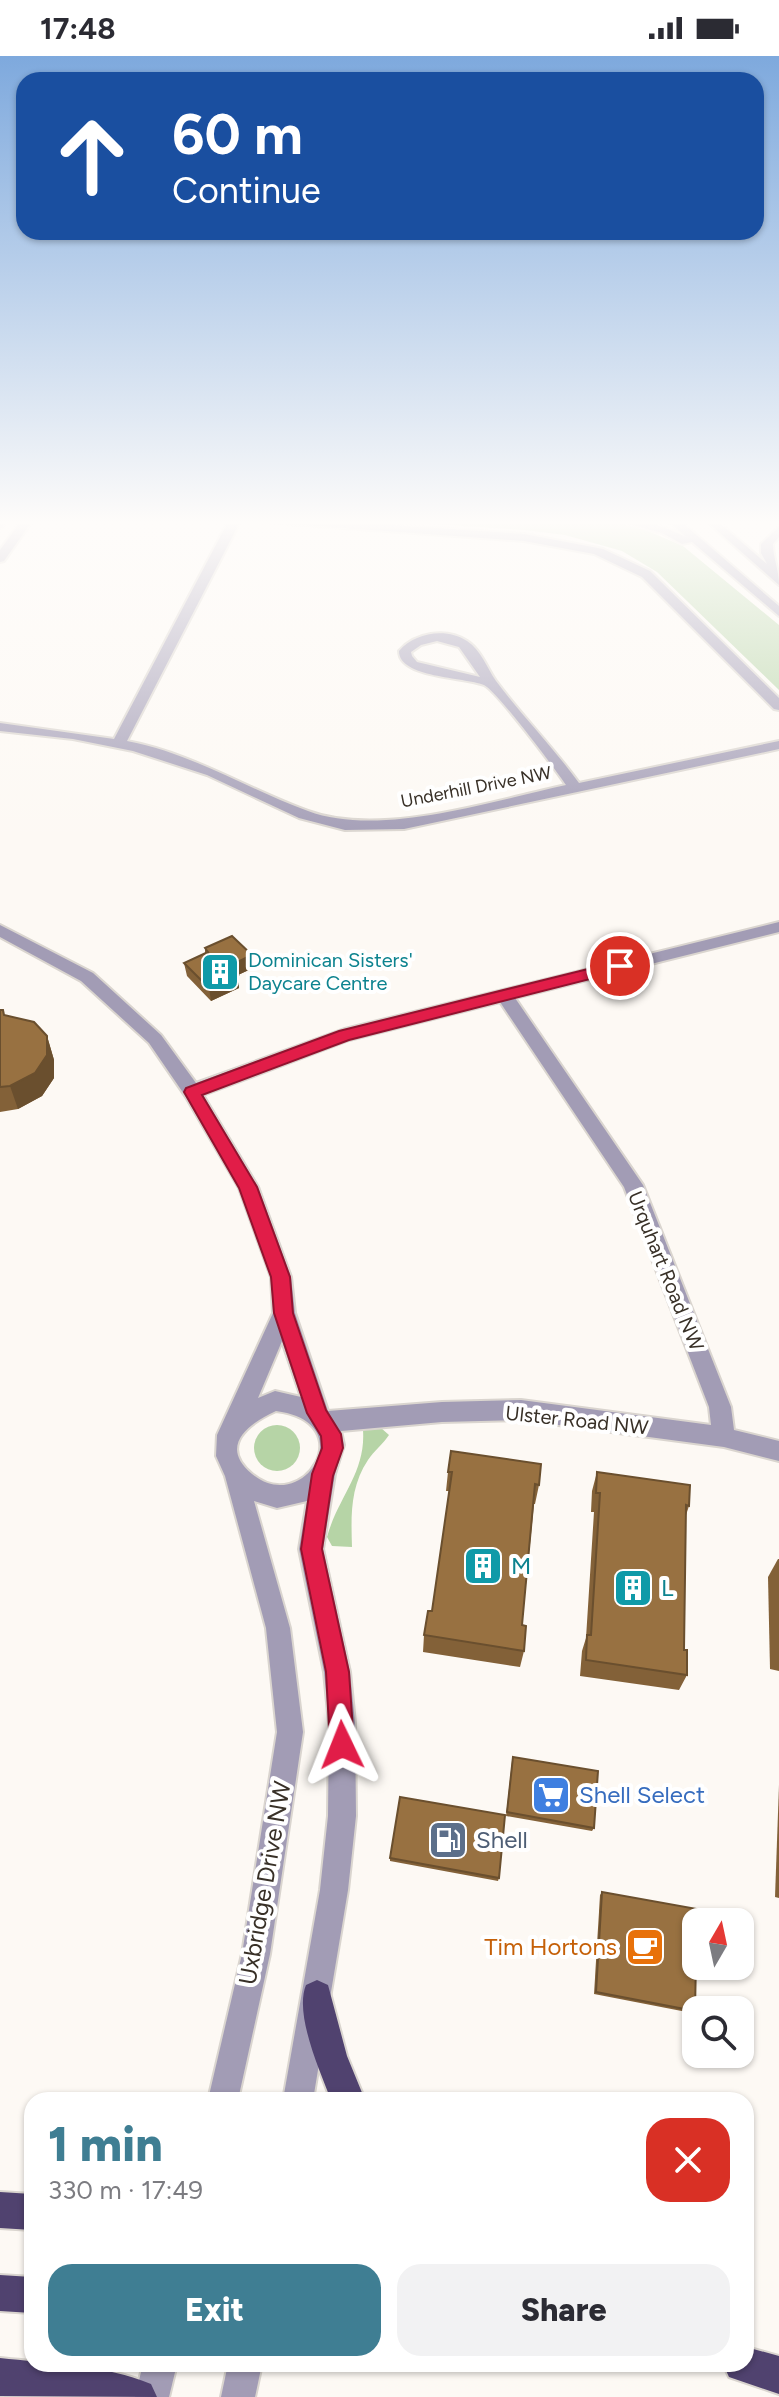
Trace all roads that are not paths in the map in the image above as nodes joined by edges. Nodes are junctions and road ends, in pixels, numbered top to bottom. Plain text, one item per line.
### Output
1 (178, 629) edge
2 (702, 629) edge
3 (491, 683) junction
4 (779, 706) edge
5 (0, 727) edge
6 (119, 742) junction
7 (779, 745) edge
8 (575, 788) junction
9 (779, 927) edge
10 (0, 930) edge
11 (504, 995) junction
12 (192, 1092) junction
13 (284, 1313) junction
14 (321, 1418) junction
15 (235, 1424) junction
16 (724, 1437) junction
17 (779, 1451) edge
18 (323, 1474) junction
19 (236, 1478) junction
20 (317, 1996) junction
21 (225, 2092) edge
22 (299, 2092) edge
23 (345, 2092) edge
24 (0, 2210) edge
25 (24, 2212) edge
26 (0, 2293) edge
27 (24, 2294) edge
28 (754, 2368) edge
29 (158, 2372) edge
30 (243, 2372) edge
31 (779, 2375) edge
32 (0, 2377) edge
33 (138, 2397) edge
34 (152, 2397) edge
35 (238, 2397) edge

1 - 6 street
2 - 4 street
3 - 3 street
3 - 8 street
5 - 6 street, Underhill Drive NW
6 - 8 street, Underhill Drive NW
7 - 8 street, Underhill Drive NW
9 - 11 street
10 - 12 street
11 - 12 street
11 - 16 street, Urquhart Road NW
12 - 13 street
13 - 14 street
13 - 15 street
14 - 15 street
14 - 16 street, Ulster Road NW
14 - 18 street
15 - 19 street
16 - 17 street, Ulster Road NW
18 - 19 street
18 - 20 street
19 - 21 street, Uxbridge Drive NW
20 - 22 street
20 - 23 highway
24 - 25 highway
26 - 27 highway
28 - 31 highway
29 - 34 street
30 - 35 street
32 - 33 highway

